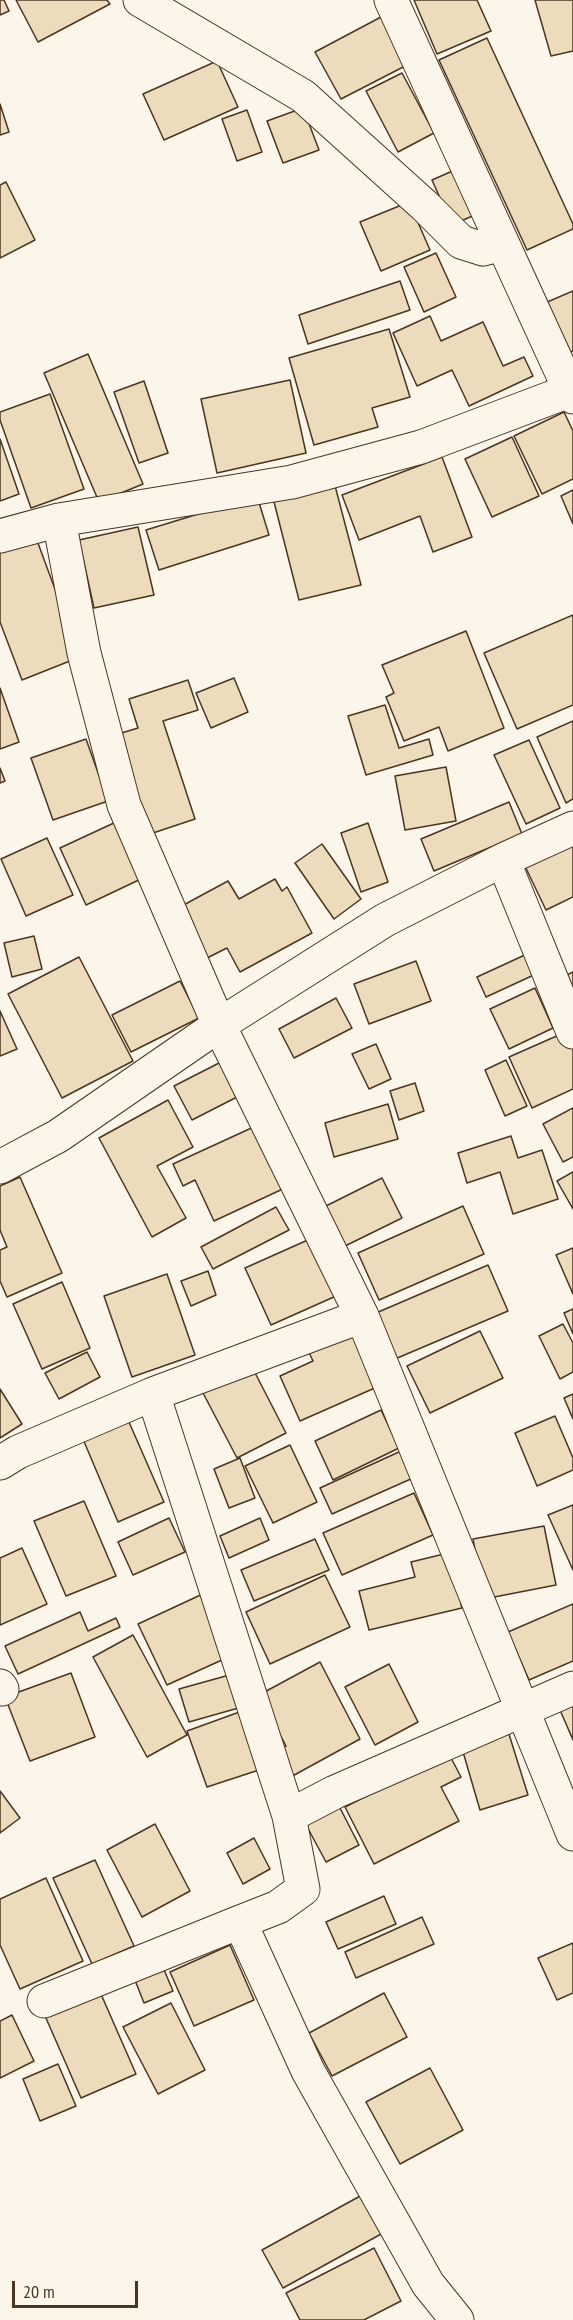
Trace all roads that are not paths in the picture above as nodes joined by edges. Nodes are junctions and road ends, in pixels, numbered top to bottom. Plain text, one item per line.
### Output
1 (140, 0) edge
2 (391, 0) edge
3 (501, 244) junction
4 (571, 394) edge
5 (59, 520) junction
6 (0, 536) edge
7 (573, 828) edge
8 (503, 860) junction
9 (219, 1025) junction
10 (573, 1032) edge
11 (0, 1167) edge
12 (362, 1316) junction
13 (153, 1394) junction
14 (0, 1463) edge
15 (573, 1688) edge
16 (522, 1710) junction
17 (288, 1816) junction
18 (573, 1834) edge
19 (240, 1922) junction
20 (44, 2001) dead end
21 (457, 2320) edge

1 - 3 street
2 - 3 street
3 - 4 street
4 - 5 street
5 - 6 street
5 - 9 street
7 - 8 street
8 - 9 street
8 - 10 street
9 - 11 street
9 - 12 street
12 - 13 street
12 - 16 street
13 - 14 street
13 - 17 street
15 - 16 street
16 - 17 street
16 - 18 street
17 - 19 street
19 - 20 street
19 - 21 street

